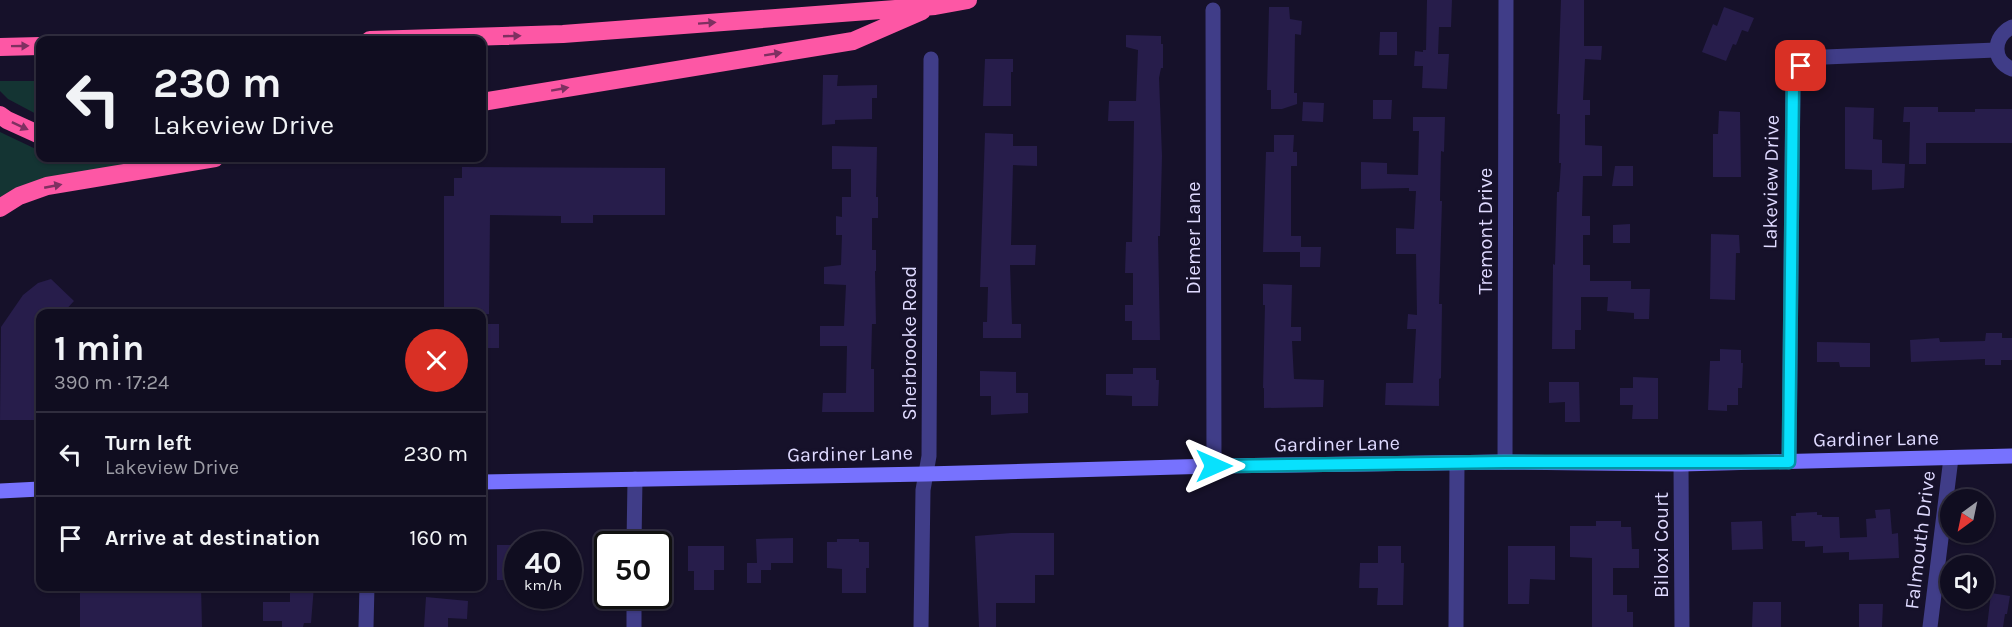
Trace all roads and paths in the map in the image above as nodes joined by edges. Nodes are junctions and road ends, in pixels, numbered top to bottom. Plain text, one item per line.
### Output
1 (968, 0) edge
2 (1506, 0) edge
3 (935, 6) junction
4 (1213, 10) dead end
5 (2012, 27) edge
6 (486, 36) edge
7 (36, 46) edge
8 (0, 47) edge
9 (1996, 50) junction
10 (931, 59) dead end
11 (2012, 69) edge
12 (486, 101) edge
13 (0, 115) edge
14 (36, 133) edge
15 (191, 162) edge
16 (0, 208) edge
17 (2012, 456) edge
18 (1951, 458) junction
19 (1505, 462) junction
20 (1789, 462) junction
21 (1457, 464) junction
22 (1681, 464) junction
23 (1214, 466) junction
24 (926, 474) junction
25 (634, 480) junction
26 (486, 482) edge
27 (36, 489) edge
28 (0, 491) edge
29 (634, 531) edge
30 (367, 591) edge
31 (634, 609) edge
32 (366, 627) edge
33 (634, 627) edge
34 (921, 627) edge
35 (1456, 627) edge
36 (1682, 627) edge
37 (1930, 627) edge

1 - 3 highway
2 - 19 street, Tremont Drive
6 -> 3 highway
12 -> 3 highway
4 - 23 street, Diemer Lane
5 - 9 street
8 -> 7 highway
9 - 11 street
9 - 20 street, Lakeview Drive
10 - 24 street, Sherbrooke Road
13 -> 14 highway
16 -> 15 highway
17 - 18 main road, Gardiner Lane
18 - 20 main road, Gardiner Lane
18 - 37 street, Falmouth Drive
19 - 21 main road, Gardiner Lane
19 - 22 main road, Gardiner Lane
20 - 22 main road, Gardiner Lane
21 - 23 main road, Gardiner Lane
21 - 35 street
22 - 36 street, Biloxi Court
23 - 24 main road, Gardiner Lane
24 - 25 main road, Gardiner Lane
24 - 34 street, Sherbrooke Road
25 - 26 main road, Gardiner Lane
25 - 29 street
27 - 28 main road
30 - 32 street
31 - 33 street

